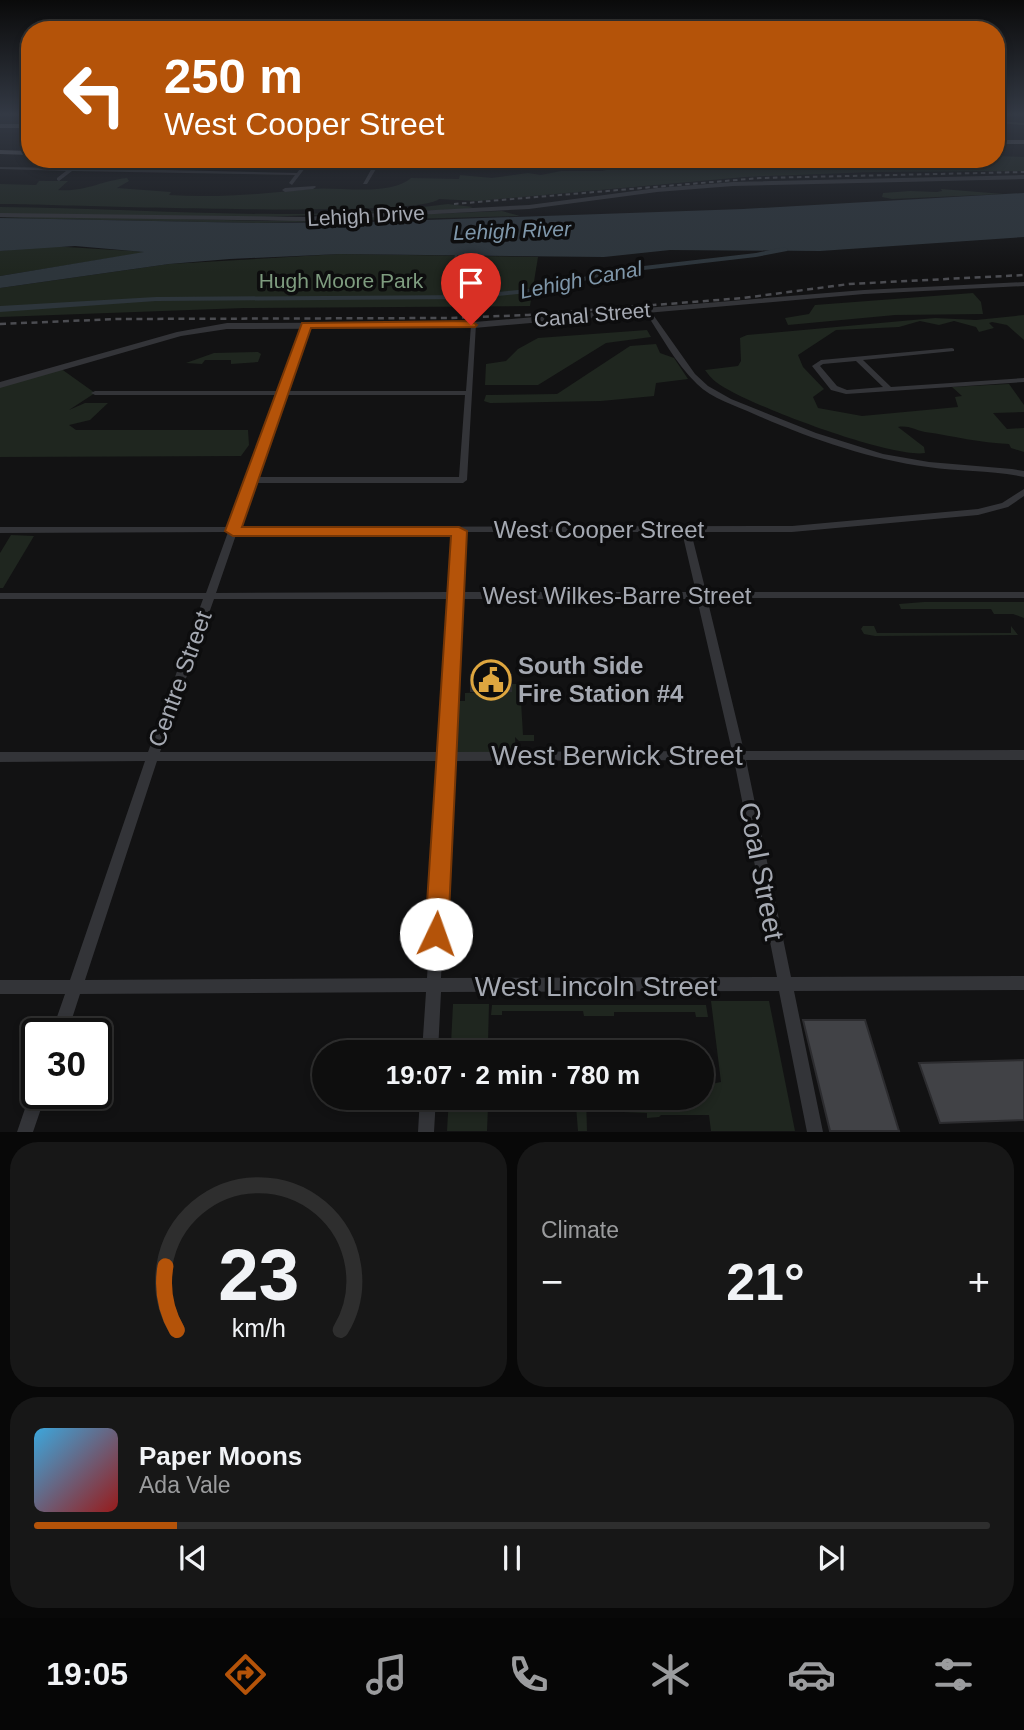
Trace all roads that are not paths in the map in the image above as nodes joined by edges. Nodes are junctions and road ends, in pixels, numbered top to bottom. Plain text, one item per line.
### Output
1 (0, 168) edge
2 (303, 168) edge
3 (374, 168) edge
4 (71, 169) junction
5 (298, 174) junction
6 (1024, 177) edge
7 (59, 179) dead end
8 (292, 183) junction
9 (365, 183) dead end
10 (313, 187) dead end
11 (298, 188) junction
12 (0, 215) edge
13 (1024, 284) edge
14 (647, 310) junction
15 (306, 325) junction
16 (474, 325) junction
17 (952, 350) dead end
18 (858, 359) junction
19 (1024, 380) edge
20 (0, 385) edge
21 (890, 390) junction
22 (94, 393) dead end
23 (469, 393) junction
24 (282, 394) junction
25 (1024, 474) edge
26 (251, 480) junction
27 (1024, 492) edge
28 (685, 530) junction
29 (233, 531) junction
30 (459, 531) junction
31 (1, 532) edge
32 (1024, 595) edge
33 (0, 596) edge
34 (210, 596) junction
35 (457, 596) junction
36 (703, 596) junction
37 (739, 754) junction
38 (153, 755) junction
39 (448, 755) junction
40 (1024, 755) edge
41 (0, 757) edge
42 (1024, 984) edge
43 (433, 986) junction
44 (784, 986) junction
45 (0, 987) edge
46 (75, 988) junction
47 (64, 1018) edge
48 (431, 1040) edge
49 (33, 1109) edge
50 (427, 1110) edge
51 (25, 1132) edge
52 (426, 1132) edge
53 (814, 1132) edge

1 - 4 street
2 - 5 street
3 - 9 street
4 - 5 street
4 - 7 street
5 - 8 street
6 - 12 street, Lehigh Drive
8 - 11 street
8 - 11 street
10 - 11 street
13 - 14 street, Canal Street
14 - 16 street, Canal Street
14 - 25 street
15 - 16 street, Canal Street
15 - 20 street, Canal Street
15 - 24 street, Centre Street
16 - 23 street
17 - 18 street
18 - 21 street
18 - 21 street
19 - 21 street
22 - 24 street
23 - 24 street
23 - 26 street
24 - 26 street, Centre Street
26 - 29 street, Centre Street
27 - 28 street, West Cooper Street
28 - 30 street, West Cooper Street
28 - 36 street, Coal Street
29 - 30 street, West Cooper Street
29 - 31 street, West Cooper Street
29 - 34 street, Centre Street
30 - 35 street
32 - 36 street, West Wilkes-Barre Street
33 - 34 street, West Wilkes-Barre Street
34 - 35 street, West Wilkes-Barre Street
34 - 38 street, Centre Street
35 - 36 street, West Wilkes-Barre Street
35 - 39 street
36 - 37 street, Coal Street
37 - 39 street, West Berwick Street
37 - 40 street, West Berwick Street
37 - 44 street, Coal Street
38 - 39 street, West Berwick Street
38 - 41 street, West Berwick Street
38 - 46 street, Centre Street
39 - 43 street
42 - 44 street, West Lincoln Street
43 - 44 street, West Lincoln Street
43 - 46 street, West Lincoln Street
43 - 48 street
44 - 53 street, Coal Street
45 - 46 street, West Lincoln Street
46 - 47 street, Centre Street
49 - 51 street
50 - 52 street

